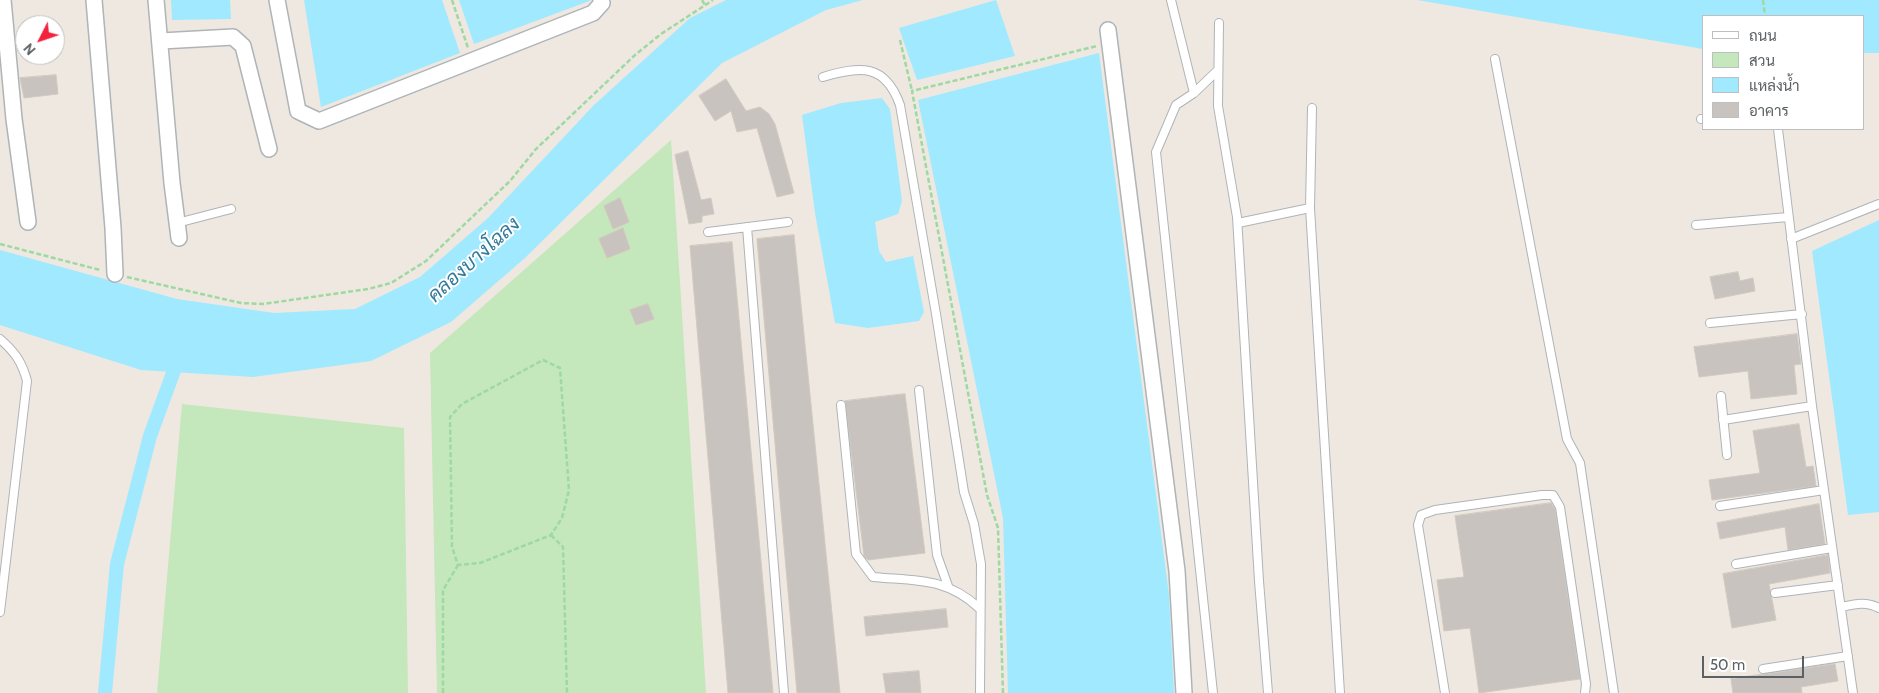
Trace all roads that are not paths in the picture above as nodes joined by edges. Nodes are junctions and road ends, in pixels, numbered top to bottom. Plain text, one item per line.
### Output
1 (3, 0) edge
2 (94, 0) edge
3 (156, 0) edge
4 (277, 0) edge
5 (601, 0) edge
6 (1171, 0) edge
7 (1219, 23) dead end
8 (1108, 30) dead end
9 (161, 41) junction
10 (1495, 59) dead end
11 (1218, 70) junction
12 (823, 77) dead end
13 (1194, 93) junction
14 (1312, 108) dead end
15 (1778, 130) edge
16 (269, 149) dead end
17 (1879, 204) edge
18 (1310, 208) junction
19 (231, 209) dead end
20 (1788, 217) junction
21 (28, 222) dead end
22 (177, 222) junction
23 (788, 222) dead end
24 (1238, 223) junction
25 (1696, 225) dead end
26 (747, 227) junction
27 (708, 232) dead end
28 (179, 238) dead end
29 (1791, 239) junction
30 (115, 269) road end
31 (1802, 314) junction
32 (1710, 323) dead end
33 (0, 339) edge
34 (919, 390) dead end
35 (1721, 396) dead end
36 (841, 405) dead end
37 (1812, 406) junction
38 (1723, 420) junction
39 (1727, 455) dead end
40 (1824, 490) junction
41 (1720, 506) dead end
42 (1832, 548) junction
43 (1736, 564) dead end
44 (1838, 585) junction
45 (948, 586) junction
46 (1775, 593) dead end
47 (1841, 607) junction
48 (979, 608) junction
49 (1879, 608) edge
50 (0, 612) edge
51 (1848, 656) junction
52 (1763, 668) dead end
53 (784, 693) edge
54 (980, 693) edge
55 (1184, 693) edge
56 (1213, 693) edge
57 (1268, 693) edge
58 (1340, 693) edge
59 (1445, 693) edge
60 (1585, 693) edge
61 (1614, 693) edge
62 (1854, 693) edge

1 - 21 street
2 - 30 street
3 - 9 street
4 - 5 street
6 - 13 lane
7 - 11 lane
8 - 55 street
9 - 16 street
9 - 22 street
10 - 61 lane
11 - 13 lane
11 - 24 lane
12 - 48 lane
13 - 56 lane
14 - 18 lane
15 - 20 lane
17 - 29 lane
18 - 24 lane
18 - 58 lane
19 - 22 lane
20 - 25 lane
20 - 29 lane
22 - 28 street
23 - 26 lane
24 - 57 lane
26 - 27 lane
26 - 53 lane
29 - 31 lane
31 - 32 lane
31 - 37 lane
33 - 50 lane
34 - 45 lane
35 - 38 lane
36 - 45 lane
37 - 38 lane
37 - 40 lane
38 - 39 lane
40 - 41 lane
40 - 42 lane
42 - 43 lane
42 - 44 lane
44 - 46 lane
44 - 47 lane
45 - 48 lane
47 - 49 lane
47 - 51 lane
48 - 54 lane
51 - 52 lane
51 - 62 lane
59 - 60 lane

